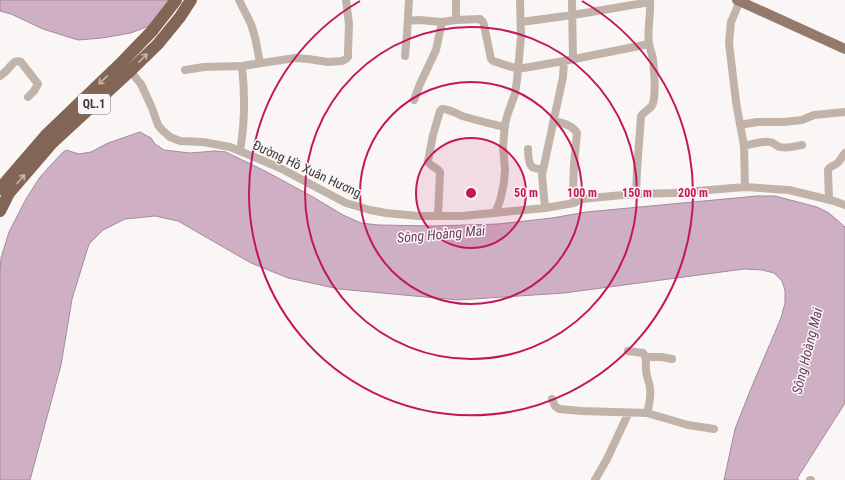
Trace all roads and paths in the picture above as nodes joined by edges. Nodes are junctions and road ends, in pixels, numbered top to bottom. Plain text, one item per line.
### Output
1 (176, 0) edge
2 (191, 0) edge
3 (239, 0) edge
4 (346, 0) edge
5 (409, 0) edge
6 (456, 0) edge
7 (520, 0) edge
8 (572, 0) edge
9 (650, 1) edge
10 (738, 1) edge
11 (573, 15) junction
12 (456, 20) junction
13 (408, 21) junction
14 (442, 22) junction
15 (520, 22) junction
16 (649, 44) junction
17 (845, 49) edge
18 (405, 56) dead end
19 (573, 59) junction
20 (564, 61) junction
21 (260, 63) junction
22 (242, 66) junction
23 (185, 70) dead end
24 (518, 70) junction
25 (130, 71) junction
26 (0, 76) edge
27 (28, 97) dead end
28 (414, 100) dead end
29 (845, 112) edge
30 (554, 121) junction
31 (740, 125) junction
32 (505, 127) junction
33 (802, 145) dead end
34 (744, 146) junction
35 (528, 149) dead end
36 (240, 151) junction
37 (845, 153) edge
38 (543, 170) junction
39 (746, 187) junction
40 (3, 188) edge
41 (636, 194) junction
42 (829, 199) junction
43 (574, 203) junction
44 (845, 206) edge
45 (545, 208) junction
46 (0, 211) edge
47 (495, 213) junction
48 (438, 216) junction
49 (628, 351) dead end
50 (646, 357) junction
51 (672, 359) dead end
52 (552, 399) dead end
53 (628, 414) junction
54 (647, 414) junction
55 (714, 429) dead end
56 (595, 480) edge

1 -> 40 highway, QL.1
25 -> 2 highway, QL.1
3 - 21 street
4 - 21 street
5 - 13 street
6 - 12 street
7 - 15 street
8 - 11 street
9 - 11 street
9 - 16 street
10 - 17 main road
10 - 31 street
11 - 15 street
11 - 19 street
12 - 14 street
12 - 24 street
13 - 14 street
13 - 18 street
14 - 28 street
15 - 24 street
16 - 19 street
16 - 41 street
19 - 20 street
20 - 24 street
20 - 30 street
21 - 22 street
22 - 23 street
22 - 36 street
24 - 32 street
25 - 36 street, Đường Hồ Xuân Hương
40 -> 25 highway, QL.1
26 - 27 street
29 - 31 street
30 - 38 street
30 - 43 street
31 - 34 street
32 - 47 street
32 - 48 street
33 - 34 street
34 - 39 street
35 - 38 street
36 - 48 street, Đường Hồ Xuân Hương
37 - 42 street
38 - 45 street
39 - 41 street, Đường Hồ Xuân Hương
39 - 42 street, Đường Hồ Xuân Hương
40 - 46 highway, QL.1
41 - 43 street, Đường Hồ Xuân Hương
42 - 44 street, Đường Hồ Xuân Hương
43 - 45 street, Đường Hồ Xuân Hương
45 - 47 street, Đường Hồ Xuân Hương
47 - 48 street, Đường Hồ Xuân Hương
49 - 50 street
50 - 51 street
50 - 54 street
52 - 53 street
53 - 54 street
53 - 56 street
54 - 55 street

